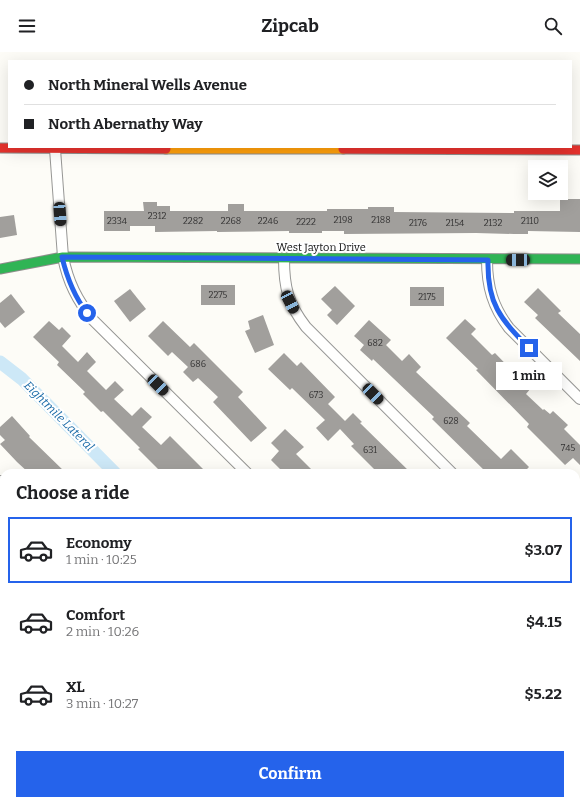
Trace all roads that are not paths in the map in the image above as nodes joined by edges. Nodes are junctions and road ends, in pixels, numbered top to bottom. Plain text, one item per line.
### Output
1 (0, 148) edge
2 (56, 149) junction
3 (580, 150) edge
4 (62, 257) junction
5 (284, 259) junction
6 (580, 259) edge
7 (488, 260) junction
8 (0, 269) edge
9 (580, 399) edge
10 (242, 469) edge
11 (448, 469) edge

1 - 2 street
2 - 3 street
2 - 4 street
4 - 5 street, West Jayton Drive
4 - 8 street, West Jayton Drive
4 - 10 street
5 - 7 street, West Jayton Drive
5 - 11 street
6 - 7 street, West Jayton Drive
7 - 9 street

